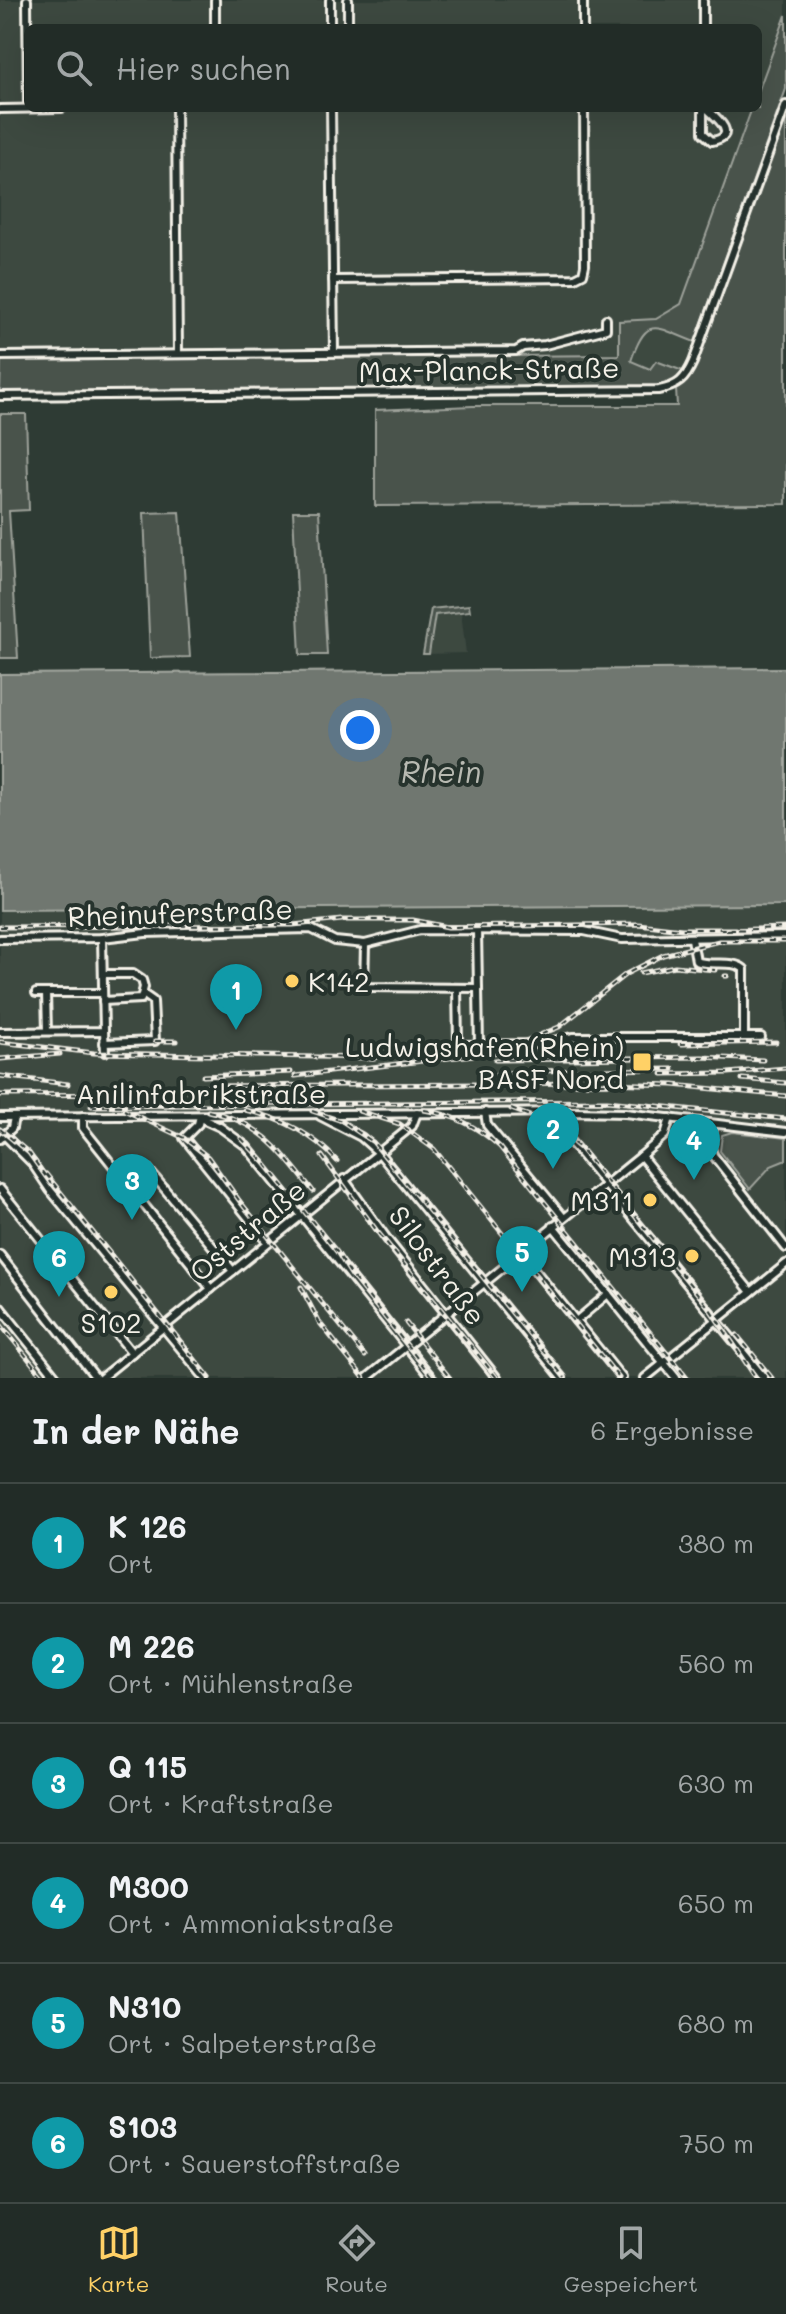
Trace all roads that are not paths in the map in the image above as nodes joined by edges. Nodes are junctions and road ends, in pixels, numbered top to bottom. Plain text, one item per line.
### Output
1 (27, 0) edge
2 (215, 0) edge
3 (330, 0) edge
4 (348, 0) edge
5 (583, 0) edge
6 (703, 0) edge
7 (27, 24) edge
8 (215, 24) edge
9 (330, 24) edge
10 (348, 24) edge
11 (583, 24) edge
12 (703, 24) edge
13 (786, 105) edge
14 (24, 108) edge
15 (0, 109) edge
16 (176, 112) edge
17 (331, 112) edge
18 (584, 112) edge
19 (704, 112) edge
20 (708, 112) edge
21 (333, 280) junction
22 (606, 319) dead end
23 (334, 352) junction
24 (178, 354) junction
25 (0, 356) edge
26 (0, 396) edge
27 (477, 931) junction
28 (786, 936) edge
29 (102, 938) junction
30 (0, 939) edge
31 (692, 939) junction
32 (365, 944) junction
33 (103, 974) junction
34 (457, 988) junction
35 (478, 988) junction
36 (36, 993) dead end
37 (46, 993) junction
38 (103, 993) junction
39 (143, 994) junction
40 (103, 1001) junction
41 (47, 1031) junction
42 (104, 1031) junction
43 (0, 1032) edge
44 (744, 1037) junction
45 (761, 1037) dead end
46 (104, 1043) junction
47 (479, 1045) junction
48 (105, 1052) dead end
49 (485, 1112) junction
50 (558, 1112) junction
51 (417, 1113) junction
52 (316, 1114) junction
53 (83, 1116) junction
54 (0, 1117) edge
55 (14, 1117) junction
56 (200, 1117) junction
57 (670, 1118) junction
58 (713, 1125) junction
59 (786, 1132) edge
60 (2, 1137) edge
61 (379, 1153) junction
62 (641, 1156) junction
63 (148, 1169) dead end
64 (344, 1179) junction
65 (605, 1185) junction
66 (0, 1189) edge
67 (300, 1215) junction
68 (564, 1218) junction
69 (553, 1226) junction
70 (268, 1242) junction
71 (786, 1248) edge
72 (521, 1253) junction
73 (0, 1255) edge
74 (786, 1264) edge
75 (233, 1271) junction
76 (484, 1283) junction
77 (211, 1289) junction
78 (751, 1292) junction
79 (608, 1294) junction
80 (0, 1307) edge
81 (447, 1313) junction
82 (716, 1320) junction
83 (576, 1321) junction
84 (164, 1327) junction
85 (406, 1346) junction
86 (132, 1353) junction
87 (664, 1363) junction
88 (372, 1377) edge
89 (57, 1378) edge
90 (98, 1378) edge
91 (205, 1378) edge
92 (432, 1378) edge
93 (497, 1378) edge
94 (562, 1378) edge
95 (622, 1378) edge
96 (645, 1378) edge
97 (676, 1378) edge
98 (764, 1378) edge

1 - 7 street
2 - 8 street
3 - 9 street
4 - 10 street
5 - 11 street
6 - 12 street
13 - 26 street, Max-Planck-Straße
14 - 15 street
16 - 24 street
17 - 21 street
18 - 21 street
19 - 20 street
21 - 23 street
22 - 23 street
23 - 24 street
24 - 25 street
27 - 31 street, Rheinuferstraße
27 - 32 street, Rheinuferstraße
27 - 35 street
28 - 31 street, Rheinuferstraße
29 - 30 street, Rheinuferstraße
29 - 32 street, Rheinuferstraße
29 - 33 street
31 - 44 street
32 - 34 street
33 - 38 street
33 - 39 street
34 - 35 street
34 - 47 street
35 - 47 street
36 - 37 street
37 - 38 street
37 - 41 street
38 - 40 street
39 - 40 street
39 - 46 street
40 - 42 street
41 - 42 street
41 - 43 street
42 - 46 street
44 - 45 street
44 - 47 street
46 - 48 street
49 - 50 street, Anilinfabrikstraße
49 - 51 street, Anilinfabrikstraße
49 - 68 street
50 - 57 street, Anilinfabrikstraße
50 - 65 street
51 - 52 street, Anilinfabrikstraße
51 - 61 street, Oststraße
52 - 56 street, Anilinfabrikstraße
52 - 61 street
53 - 55 street, Anilinfabrikstraße
53 - 56 street, Anilinfabrikstraße
53 - 77 street
54 - 55 street, Anilinfabrikstraße
55 - 60 street
56 - 67 street
56 - 70 street
57 - 58 street, Anilinfabrikstraße
57 - 62 street
58 - 59 street, Anilinfabrikstraße
58 - 71 street
60 - 84 street
61 - 64 street, Oststraße
61 - 76 street
62 - 65 street
62 - 78 street
63 - 75 street
64 - 67 street, Oststraße
64 - 81 street, Silostraße
65 - 68 street
65 - 82 street
66 - 86 street
67 - 70 street, Oststraße
67 - 85 street
68 - 69 street
69 - 72 street
69 - 79 street
70 - 75 street, Oststraße
72 - 76 street
72 - 83 street
73 - 90 street
74 - 78 street
75 - 77 street, Oststraße
76 - 81 street
76 - 94 street
77 - 84 street, Oststraße
78 - 82 street
79 - 83 street
79 - 87 street
80 - 89 street
81 - 85 street
81 - 93 street, Silostraße
82 - 87 street
82 - 98 street
83 - 95 street
84 - 86 street, Oststraße
84 - 91 street
85 - 88 street
85 - 92 street
86 - 90 street, Oststraße
87 - 96 street
87 - 97 street

